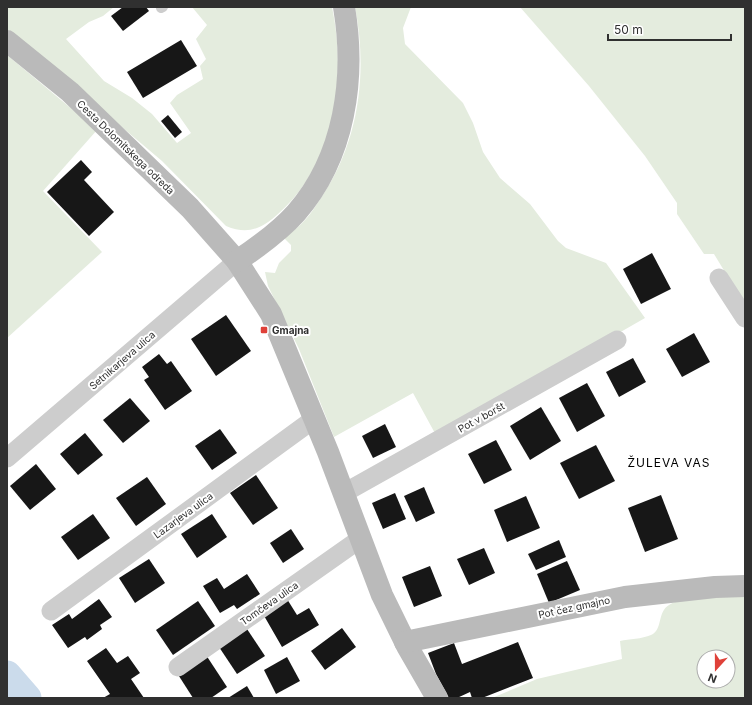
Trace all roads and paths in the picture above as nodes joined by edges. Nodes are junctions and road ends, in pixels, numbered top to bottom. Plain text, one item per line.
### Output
1 (344, 7) edge
2 (7, 41) edge
3 (237, 261) junction
4 (718, 278) dead end
5 (745, 318) edge
6 (617, 340) dead end
7 (314, 419) junction
8 (7, 458) edge
9 (344, 493) junction
10 (360, 539) junction
11 (745, 586) edge
12 (51, 611) dead end
13 (405, 642) junction
14 (178, 667) dead end
15 (437, 698) edge

1 - 3 street
2 - 3 street, Cesta Dolomitskega odreda
3 - 7 street, Cesta Dolomitskega odreda
3 - 8 street, Setnikarjeva ulica
4 - 5 street
6 - 9 street, Pot v boršt
7 - 9 street, Cesta Dolomitskega odreda
7 - 12 street, Lazarjeva ulica
9 - 10 street, Cesta Dolomitskega odreda
10 - 13 street, Cesta Dolomitskega odreda
10 - 14 street, Tomčeva ulica
11 - 13 street, Pot čez gmajno
13 - 15 street, Cesta Dolomitskega odreda

